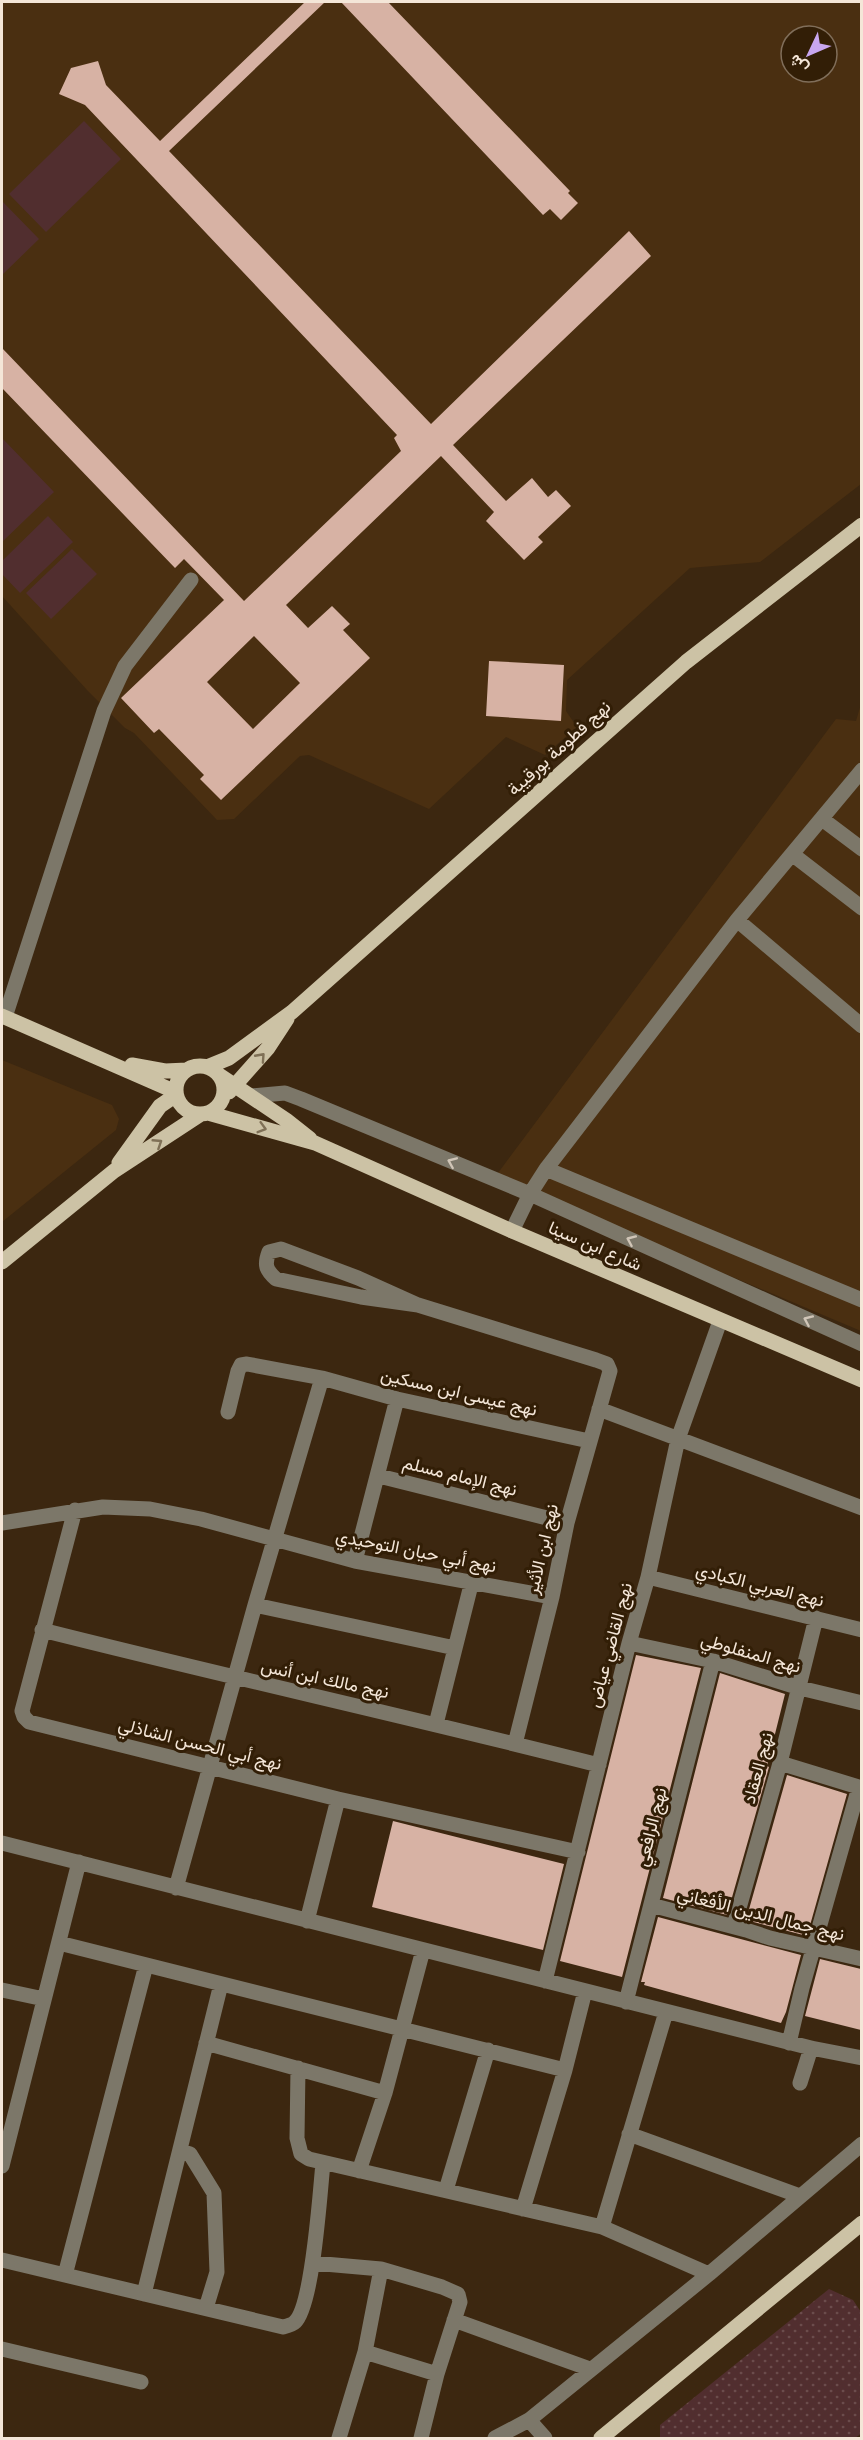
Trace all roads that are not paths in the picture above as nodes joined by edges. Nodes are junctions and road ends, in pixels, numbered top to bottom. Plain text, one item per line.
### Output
1 (861, 525) edge
2 (191, 580) dead end
3 (861, 770) edge
4 (822, 819) junction
5 (861, 849) edge
6 (792, 854) junction
7 (861, 908) edge
8 (737, 920) junction
9 (292, 1012) junction
10 (3, 1016) edge
11 (861, 1026) edge
12 (111, 1062) junction
13 (187, 1070) junction
14 (213, 1071) junction
15 (234, 1086) junction
16 (176, 1093) junction
17 (251, 1096) junction
18 (224, 1097) junction
19 (204, 1114) junction
20 (315, 1143) junction
21 (546, 1168) junction
22 (114, 1171) junction
23 (530, 1194) junction
24 (512, 1231) junction
25 (2, 1262) edge
26 (861, 1300) edge
27 (418, 1305) junction
28 (720, 1321) junction
29 (861, 1344) edge
30 (322, 1378) junction
31 (861, 1380) edge
32 (397, 1399) junction
33 (599, 1409) junction
34 (228, 1412) dead end
35 (678, 1439) junction
36 (589, 1441) junction
37 (379, 1476) junction
38 (861, 1508) edge
39 (75, 1510) junction
40 (2, 1523) edge
41 (567, 1523) junction
42 (274, 1541) junction
43 (355, 1561) junction
44 (648, 1577) junction
45 (472, 1581) junction
46 (552, 1597) junction
47 (255, 1605) junction
48 (816, 1618) junction
49 (42, 1630) junction
50 (861, 1630) edge
51 (629, 1643) junction
52 (454, 1648) junction
53 (713, 1661) junction
54 (234, 1679) junction
55 (800, 1688) junction
56 (861, 1702) edge
57 (436, 1724) junction
58 (515, 1744) junction
59 (780, 1763) junction
60 (599, 1765) junction
61 (210, 1767) junction
62 (860, 1788) edge
63 (338, 1799) junction
64 (2, 1843) edge
65 (578, 1852) junction
66 (80, 1862) junction
67 (176, 1888) junction
68 (651, 1905) junction
69 (307, 1921) junction
70 (734, 1926) junction
71 (59, 1943) junction
72 (813, 1947) junction
73 (423, 1950) junction
74 (861, 1959) edge
75 (146, 1965) junction
76 (545, 1981) junction
77 (221, 1984) junction
78 (2, 1990) edge
79 (585, 1991) junction
80 (44, 1999) junction
81 (626, 2002) junction
82 (666, 2012) junction
83 (402, 2029) junction
84 (207, 2043) junction
85 (789, 2043) junction
86 (811, 2048) junction
87 (488, 2050) junction
88 (861, 2058) edge
89 (298, 2068) junction
90 (566, 2070) junction
91 (800, 2083) dead end
92 (385, 2094) junction
93 (629, 2134) junction
94 (861, 2144) edge
95 (180, 2151) junction
96 (323, 2163) junction
97 (2, 2166) edge
98 (359, 2171) junction
99 (446, 2190) junction
100 (800, 2196) junction
101 (523, 2209) junction
102 (861, 2223) edge
103 (602, 2227) junction
104 (2, 2260) edge
105 (313, 2263) junction
106 (381, 2269) junction
107 (709, 2274) junction
108 (65, 2275) junction
109 (144, 2294) junction
110 (206, 2308) junction
111 (454, 2320) junction
112 (2, 2349) edge
113 (365, 2352) junction
114 (590, 2369) junction
115 (437, 2374) junction
116 (141, 2382) dead end
117 (529, 2420) junction
118 (339, 2439) edge
119 (421, 2439) edge
120 (495, 2439) edge
121 (545, 2439) edge
122 (601, 2439) edge

1 - 9 main road, نهج فطومة بورقيبة
2 - 10 street
3 - 4 street
4 - 5 street
4 - 6 street
6 - 7 street
6 - 8 street
8 - 11 street
8 - 21 street
9 - 14 main road, نهج فطومة بورقيبة
15 -> 9 main road, نهج فطومة بورقيبة
10 - 12 main road
12 - 13 main road
12 - 16 main road
13 - 14 main road
13 - 16 main road
14 - 15 main road
14 - 18 main road
15 - 17 main road
15 - 18 main road, نهج فطومة بورقيبة
16 - 19 main road
16 - 22 main road
17 - 20 main road
23 -> 17 street
18 - 19 main road
19 -> 20 main road
22 -> 19 main road
20 - 24 main road, شارع ابن سينا
21 - 23 street
21 - 26 street
22 - 25 main road
23 - 24 street
29 -> 23 street
24 - 28 main road, شارع ابن سينا
27 - 27 street
27 - 33 street, نهج ابن الأثير
28 - 31 main road, شارع ابن سينا
28 - 35 street, نهج القاضي عياض
30 - 32 street, نهج عيسى ابن مسكين
30 - 34 street, نهج عيسى ابن مسكين
30 - 42 street
32 - 36 street, نهج عيسى ابن مسكين
32 - 37 street
33 - 35 street
33 - 36 street, نهج ابن الأثير
35 - 38 street
35 - 44 street, نهج القاضي عياض
36 - 41 street, نهج ابن الأثير
37 - 41 street, نهج الإمام مسلم
37 - 43 street
39 - 40 street, نهج أبي حيان التوحيدي
39 - 42 street, نهج أبي حيان التوحيدي
39 - 49 street, نهج أبي الحسن الشاذلي
41 - 46 street, نهج ابن الأثير
42 - 43 street, نهج أبي حيان التوحيدي
42 - 47 street
43 - 45 street, نهج أبي حيان التوحيدي
44 - 48 street, نهج العربي الكبادي
44 - 51 street, نهج القاضي عياض
45 - 46 street, نهج أبي حيان التوحيدي
45 - 52 street
46 - 58 street, نهج ابن الأثير
47 - 52 street
47 - 54 street
48 - 50 street, نهج العربي الكبادي
48 - 55 street, نهج العقاد
49 - 54 street, نهج مالك ابن أنس
49 - 61 street, نهج أبي الحسن الشاذلي
51 - 53 street, نهج المنفلوطي
51 - 60 street, نهج القاضي عياض
52 - 57 street
53 - 55 street, نهج المنفلوطي
53 - 68 street, نهج الرافعي
54 - 57 street, نهج مالك ابن أنس
54 - 61 street
55 - 56 street, نهج المنفلوطي
55 - 59 street, نهج العقاد
57 - 58 street, نهج مالك ابن أنس
58 - 60 street, نهج مالك ابن أنس
59 - 62 street
59 - 70 street, نهج العقاد
60 - 65 street, نهج القاضي عياض
61 - 63 street, نهج أبي الحسن الشاذلي
61 - 67 street
62 - 72 street
63 - 65 street, نهج أبي الحسن الشاذلي
63 - 69 street
64 - 66 street
65 - 76 street, نهج القاضي عياض
66 - 67 street
66 - 71 street
67 - 69 street
68 - 70 street, نهج جمال الدين الأفغاني
68 - 81 street, نهج الرافعي
69 - 73 street
70 - 72 street, نهج جمال الدين الأفغاني
71 - 75 street
71 - 80 street
72 - 74 street, نهج جمال الدين الأفغاني
72 - 85 street
73 - 76 street
73 - 83 street
75 - 77 street
75 - 108 street
76 - 79 street
77 - 83 street
77 - 84 street
78 - 80 street
79 - 81 street
79 - 90 street
80 - 97 street
81 - 82 street
82 - 85 street
82 - 93 street
83 - 87 street
83 - 92 street
84 - 89 street
84 - 95 street
85 - 86 street
86 - 88 street
86 - 91 street
87 - 90 street
87 - 99 street
89 - 92 street
89 - 96 street
90 - 101 street
92 - 98 street
93 - 100 street
93 - 103 street
94 - 100 street
95 - 109 street
95 - 110 street
96 - 98 street
96 - 105 street
98 - 99 street
99 - 101 street
100 - 107 street
101 - 103 street
102 - 122 main road
103 - 107 street
104 - 108 street
105 - 106 street
105 - 110 street
106 - 111 street
106 - 113 street
107 - 114 street
108 - 109 street
109 - 110 street
111 - 114 street
111 - 115 street
112 - 116 street
113 - 115 street
113 - 118 street
114 - 117 street
115 - 119 street
117 - 120 street
117 - 121 street

